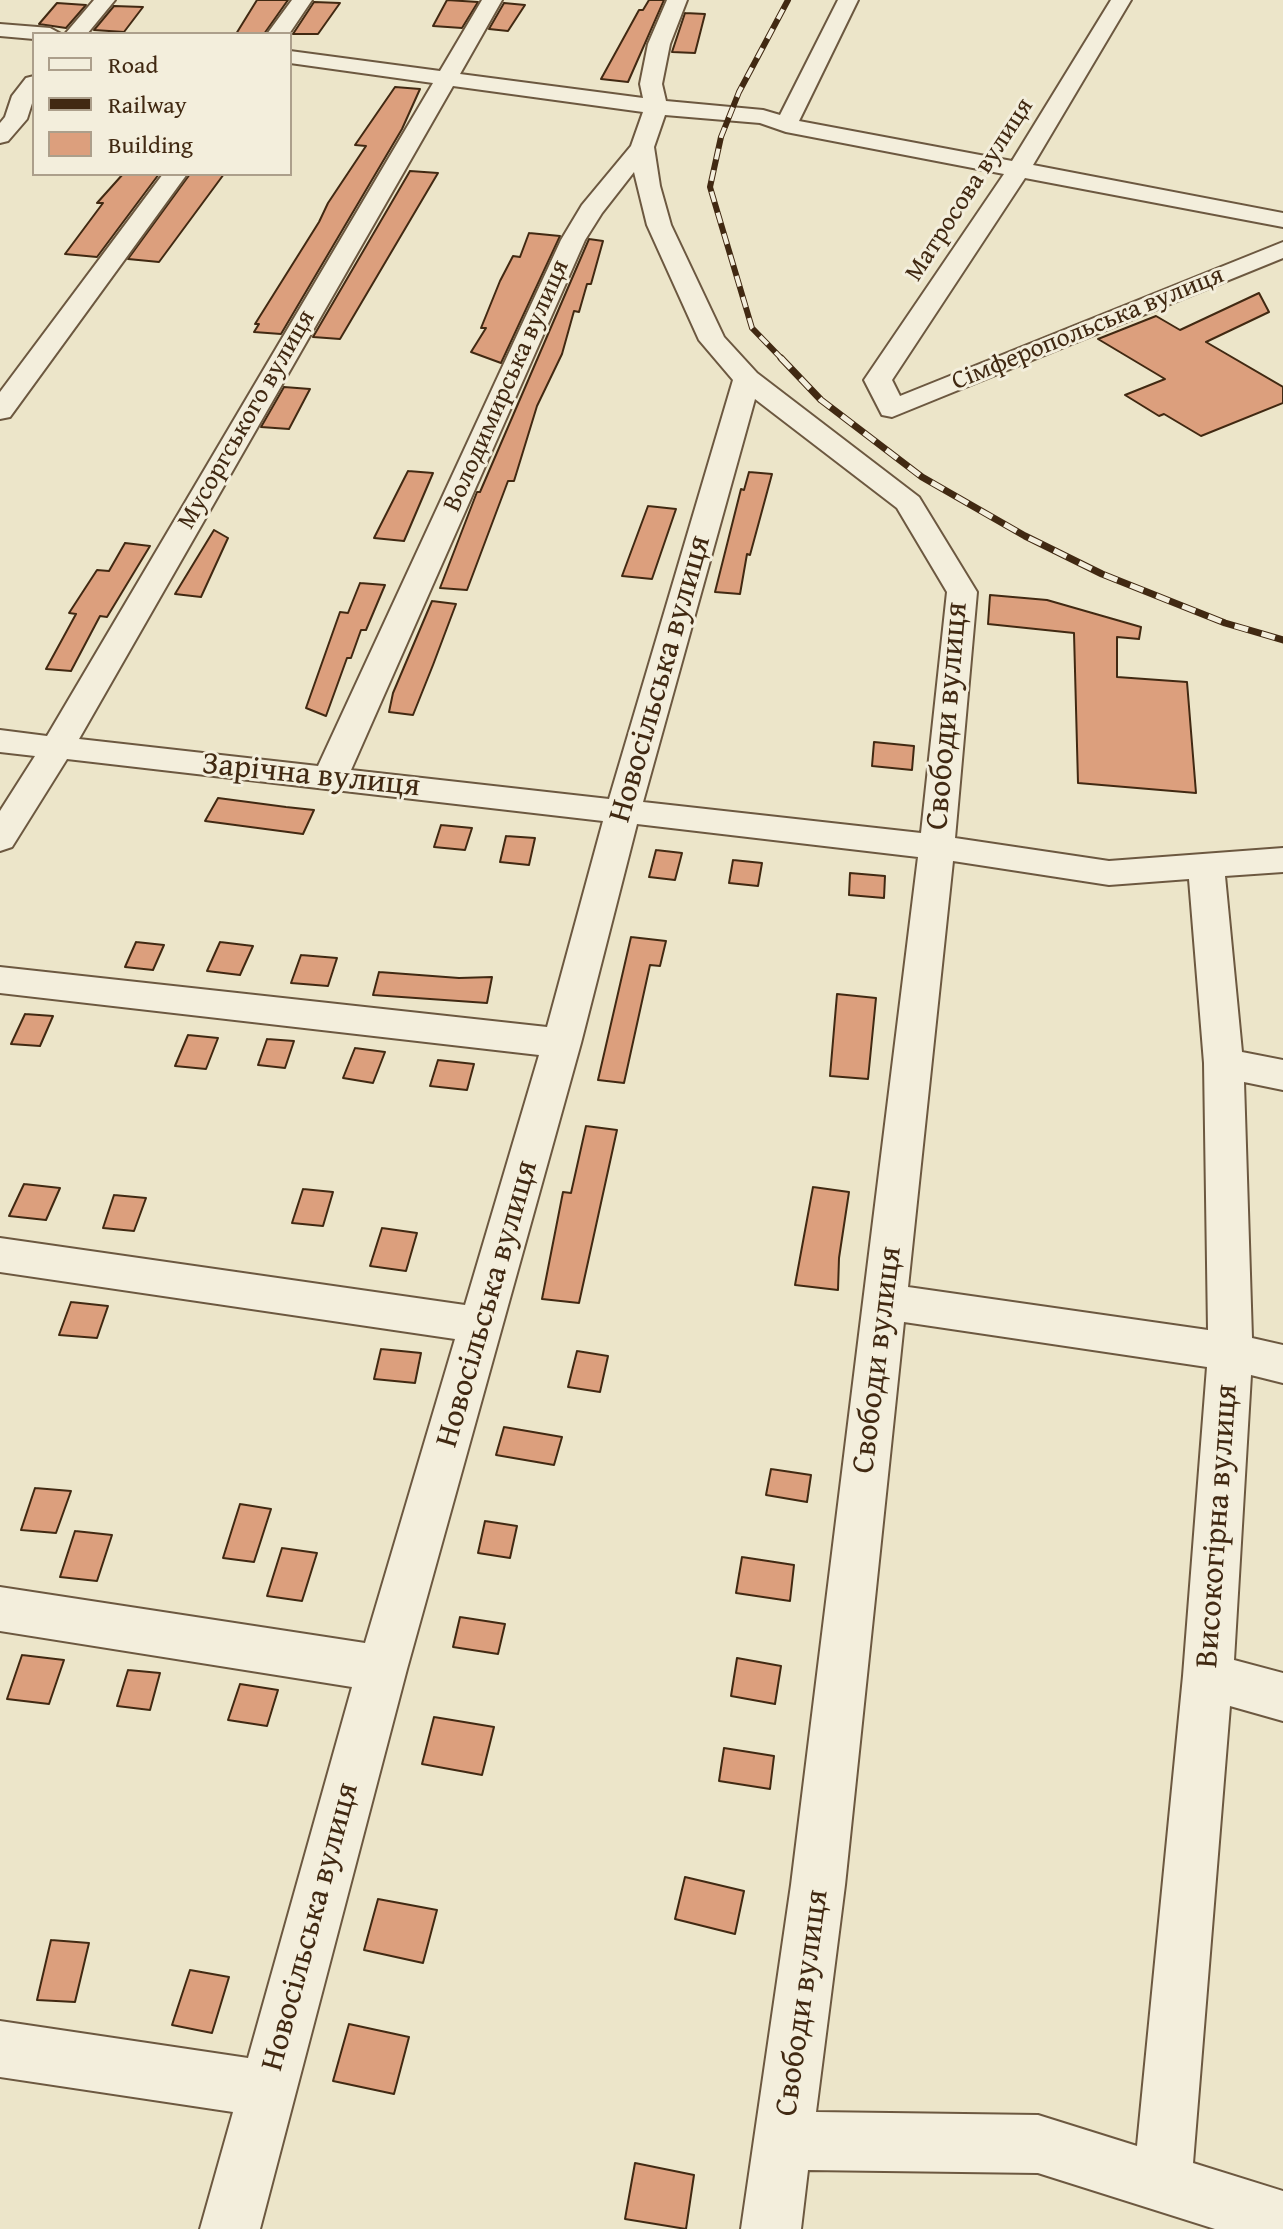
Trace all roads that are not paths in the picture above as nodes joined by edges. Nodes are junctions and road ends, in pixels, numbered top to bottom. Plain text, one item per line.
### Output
1 (105, 0) edge
2 (302, 0) edge
3 (492, 0) edge
4 (677, 0) edge
5 (848, 0) edge
6 (1121, 0) edge
7 (0, 30) edge
8 (78, 32) edge
9 (279, 32) edge
10 (32, 33) edge
11 (292, 57) edge
12 (446, 78) junction
13 (28, 89) edge
14 (656, 107) junction
15 (0, 108) edge
16 (786, 125) junction
17 (0, 136) edge
18 (642, 147) junction
19 (1018, 170) junction
20 (174, 176) edge
21 (1283, 220) edge
22 (1283, 249) edge
23 (747, 379) junction
24 (892, 409) joint
25 (0, 411) edge
26 (0, 741) edge
27 (57, 748) junction
28 (330, 778) junction
29 (623, 811) junction
30 (0, 839) edge
31 (937, 847) junction
32 (1283, 860) edge
33 (1206, 865) junction
34 (0, 980) edge
35 (562, 1043) junction
36 (1224, 1063) junction
37 (1283, 1075) edge
38 (0, 1255) edge
39 (885, 1301) junction
40 (482, 1325) junction
41 (1230, 1352) junction
42 (1283, 1364) edge
43 (0, 1609) edge
44 (382, 1669) junction
45 (1208, 1676) junction
46 (1283, 1697) edge
47 (0, 2049) edge
48 (267, 2089) junction
49 (784, 2141) junction
50 (1162, 2185) junction
51 (1283, 2221) edge
52 (230, 2229) edge
53 (771, 2229) edge

1 - 8 street
2 - 9 street
3 - 12 street, Мусоргського вулиця
4 - 14 street, Володимирська вулиця
5 - 16 street
6 - 19 street, Матросова вулиця
7 - 10 street
11 - 12 street
12 - 14 street
12 - 27 street, Мусоргського вулиця
13 - 15 street
13 - 17 street
14 - 16 street
14 - 18 street, Володимирська вулиця
16 - 19 street
18 - 23 street
18 - 28 street, Володимирська вулиця
19 - 21 street
19 - 24 street, Матросова вулиця
20 - 25 street
22 - 24 street, Сімферопольська вулиця
23 - 29 street, Новосільська вулиця
23 - 31 street, Свободи вулиця
26 - 27 street, Зарічна вулиця
27 - 28 street, Зарічна вулиця
27 - 30 street, Мусоргського вулиця
28 - 29 street, Зарічна вулиця
29 - 31 street, Зарічна вулиця
29 - 35 street, Новосільська вулиця
31 - 33 street, Зарічна вулиця
31 - 39 street, Свободи вулиця
32 - 33 street, Зарічна вулиця
33 - 36 street, Високогірна вулиця
34 - 35 street
35 - 40 street, Новосільська вулиця
36 - 37 street
36 - 41 street, Високогірна вулиця
38 - 40 street
39 - 41 street
39 - 49 street, Свободи вулиця
40 - 44 street, Новосільська вулиця
41 - 42 street
41 - 45 street, Високогірна вулиця
43 - 44 street
44 - 48 street, Новосільська вулиця
45 - 46 street
45 - 50 street, Високогірна вулиця
47 - 48 street
48 - 52 street, Новосільська вулиця
49 - 50 street
49 - 53 street, Свободи вулиця
50 - 51 street

